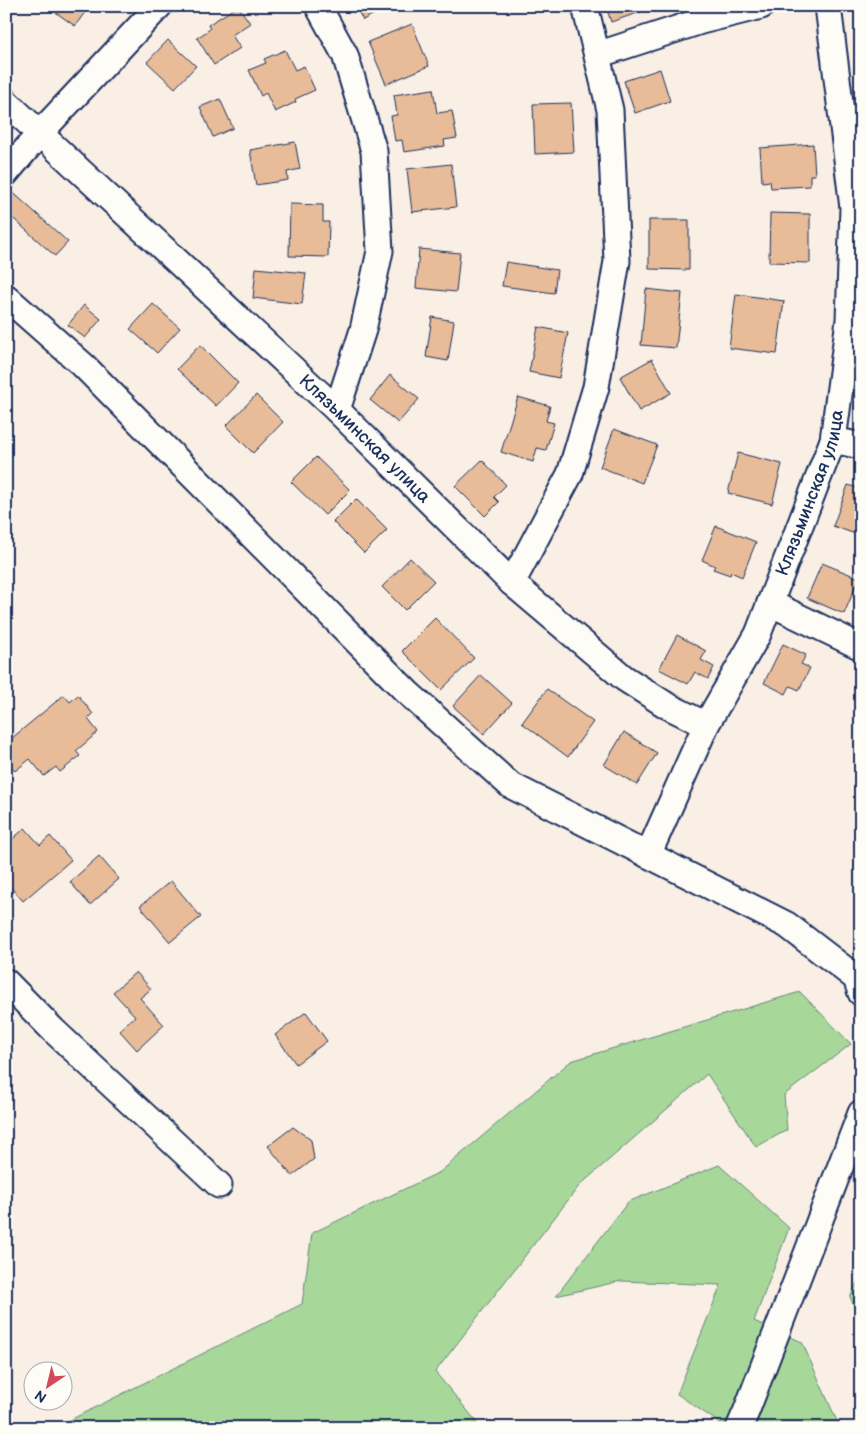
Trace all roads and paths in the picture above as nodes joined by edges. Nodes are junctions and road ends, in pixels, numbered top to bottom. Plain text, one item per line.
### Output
1 (159, 6) edge
2 (318, 6) edge
3 (585, 6) edge
4 (761, 6) edge
5 (828, 6) edge
6 (597, 55) junction
7 (6, 102) edge
8 (40, 133) junction
9 (6, 173) edge
10 (6, 298) edge
11 (337, 410) junction
12 (833, 440) junction
13 (861, 446) edge
14 (512, 583) junction
15 (770, 603) junction
16 (861, 646) edge
17 (706, 725) junction
18 (648, 856) junction
19 (6, 982) edge
20 (861, 993) edge
21 (861, 1113) edge
22 (219, 1185) dead end
23 (739, 1428) edge

1 - 8 street
2 - 11 street
3 - 6 street
4 - 6 street
5 - 12 street, Клязьминская улица
6 - 14 street
7 - 8 street, Клязьминская улица
8 - 9 street
8 - 11 street, Клязьминская улица
10 - 18 street
11 - 14 street, Клязьминская улица
12 - 13 street
12 - 15 street, Клязьминская улица
14 - 17 street, Клязьминская улица
15 - 16 street
15 - 17 street, Клязьминская улица
17 - 18 street, Клязьминская улица
18 - 20 street
19 - 22 street
21 - 23 street

